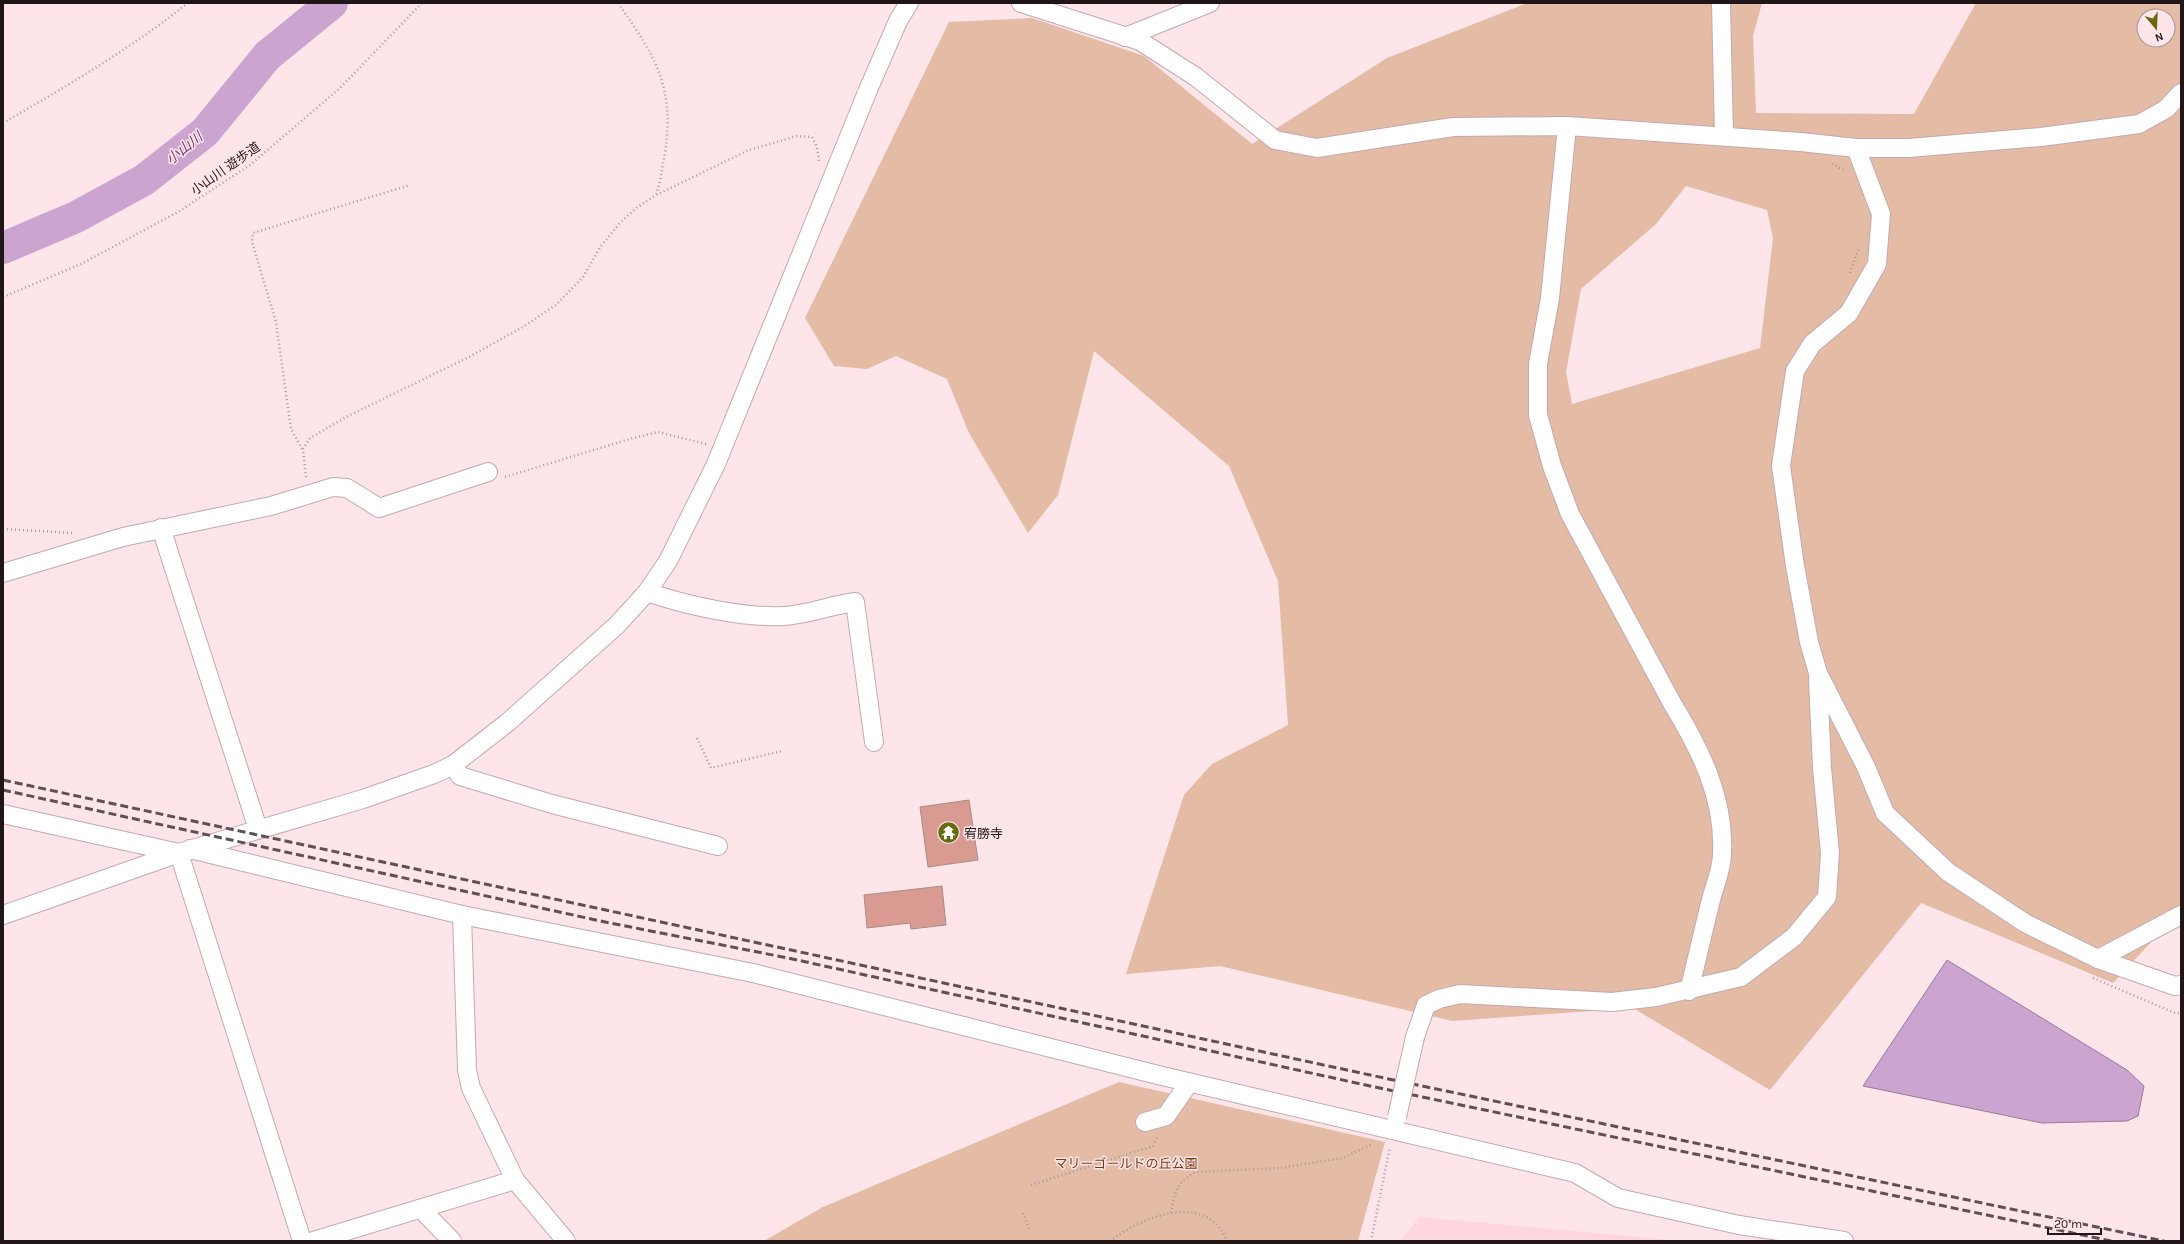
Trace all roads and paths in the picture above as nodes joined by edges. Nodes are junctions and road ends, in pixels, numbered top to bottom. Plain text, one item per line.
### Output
1 (188, 3) edge
2 (422, 3) edge
3 (618, 3) edge
4 (909, 3) edge
5 (1021, 3) edge
6 (1210, 3) edge
7 (1721, 3) edge
8 (1125, 37) junction
9 (2181, 93) edge
10 (3, 123) edge
11 (1567, 126) junction
12 (1724, 136) junction
13 (1856, 148) junction
14 (1830, 164) dead end
15 (1847, 175) dead end
16 (831, 182) junction
17 (410, 185) dead end
18 (656, 195) junction
19 (1860, 244) dead end
20 (1848, 277) dead end
21 (3, 297) edge
22 (722, 448) junction
23 (303, 449) junction
24 (488, 472) joint
25 (305, 496) junction
26 (161, 528) junction
27 (3, 529) edge
28 (78, 533) dead end
29 (3, 573) edge
30 (647, 592) junction
31 (1818, 673) junction
32 (697, 738) dead end
33 (874, 742) dead end
34 (782, 751) dead end
35 (453, 765) junction
36 (3, 814) edge
37 (258, 829) junction
38 (718, 846) dead end
39 (185, 851) junction
40 (3, 915) edge
41 (462, 915) junction
42 (2181, 915) edge
43 (2098, 959) junction
44 (2088, 976) dead end
45 (2181, 985) edge
46 (1689, 991) junction
47 (2181, 1012) edge
48 (1189, 1083) junction
49 (1391, 1126) junction
50 (1153, 1127) joint
51 (514, 1180) junction
52 (1031, 1185) dead end
53 (421, 1209) junction
54 (1023, 1213) dead end
55 (1171, 1213) junction
56 (1029, 1229) dead end
57 (302, 1241) edge
58 (313, 1241) edge
59 (452, 1241) edge
60 (566, 1241) edge
61 (1110, 1241) edge
62 (1227, 1241) edge
63 (1371, 1241) edge
64 (1844, 1241) edge

1 - 10 path
2 - 21 path, 小山川 遊歩道
3 - 18 path
4 - 16 street
5 - 8 street
6 - 8 street
7 - 12 street
8 - 11 street
9 - 13 street
11 - 12 street
11 - 46 street
12 - 13 street
13 - 31 street
14 - 15 path
16 - 18 path
16 - 22 street
17 - 23 path
18 - 23 path
19 - 20 path
22 - 24 path
22 - 30 street
23 - 25 path
24 - 25 street
25 - 26 street
26 - 29 street
26 - 37 street
27 - 28 path
30 - 33 street
30 - 35 street
31 - 43 street
31 - 46 street
32 - 34 path
35 - 37 street
35 - 38 street
36 - 39 street
37 - 39 street
39 - 40 street
39 - 41 street
39 - 57 street
41 - 48 street
41 - 51 street
42 - 43 street
43 - 45 street
44 - 47 path
46 - 49 street, bridge
48 - 49 street
48 - 50 street
49 - 55 path
49 - 63 path
49 - 64 street
50 - 52 path
51 - 53 street
51 - 60 street
53 - 58 street
53 - 59 street
54 - 56 path
55 - 61 path
55 - 62 path

